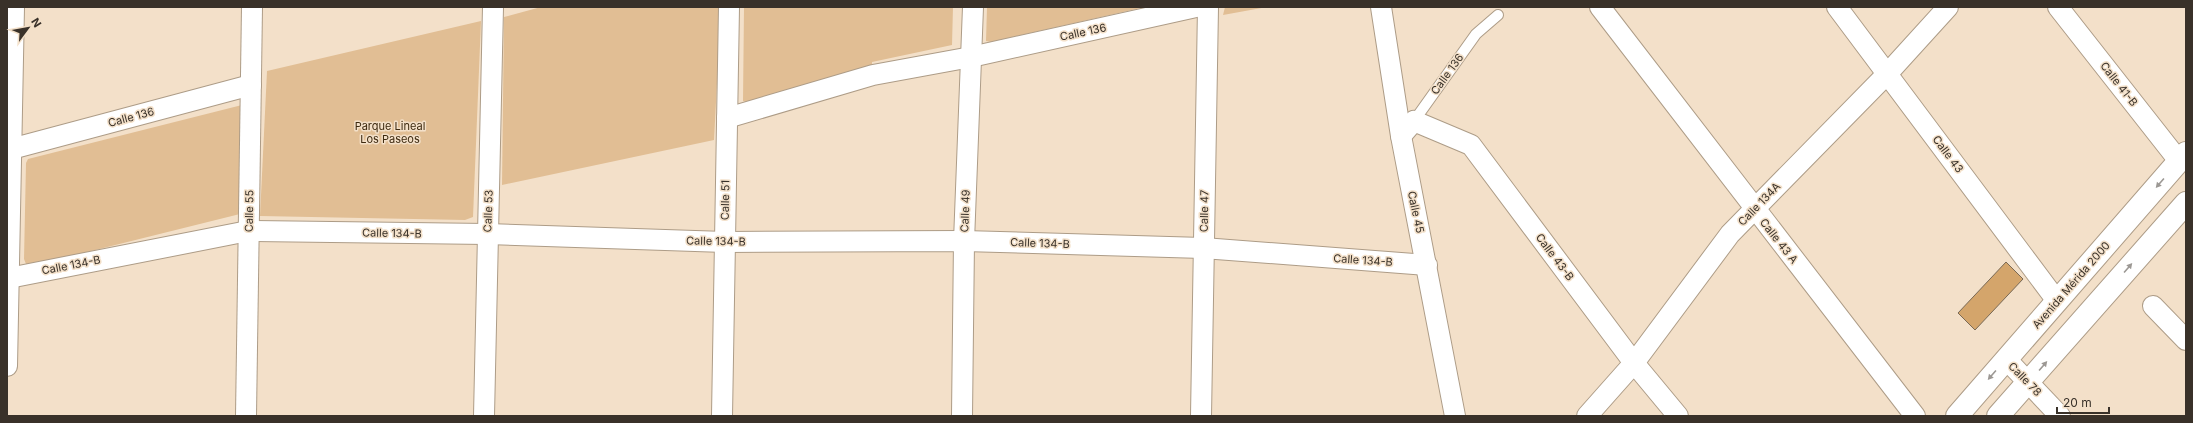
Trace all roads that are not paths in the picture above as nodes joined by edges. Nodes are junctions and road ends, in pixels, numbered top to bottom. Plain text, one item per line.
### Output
1 (14, 7) edge
2 (252, 7) edge
3 (493, 7) edge
4 (729, 7) edge
5 (973, 7) edge
6 (1196, 7) edge
7 (1208, 7) edge
8 (1381, 7) edge
9 (1600, 7) edge
10 (1837, 7) edge
11 (1948, 7) edge
12 (2058, 7) edge
13 (1498, 15) dead end
14 (10, 57) edge
15 (971, 57) junction
16 (1888, 73) junction
17 (251, 85) junction
18 (727, 118) junction
19 (1414, 121) junction
20 (1401, 136) junction
21 (11, 149) junction
22 (2183, 157) edge
23 (2186, 202) edge
24 (1754, 208) junction
25 (248, 231) junction
26 (487, 234) junction
27 (964, 241) junction
28 (725, 242) junction
29 (1203, 248) junction
30 (1427, 265) junction
31 (9, 278) junction
32 (2057, 301) junction
33 (2153, 306) dead end
34 (2186, 340) edge
35 (2006, 360) junction
36 (1634, 363) junction
37 (7, 366) edge
38 (2027, 383) junction
39 (246, 416) edge
40 (484, 416) edge
41 (722, 416) edge
42 (962, 416) edge
43 (1202, 416) edge
44 (1455, 416) edge
45 (1587, 416) edge
46 (1678, 416) edge
47 (1916, 416) edge
48 (1957, 416) edge
49 (1998, 416) edge
50 (2060, 416) edge

1 - 14 street
2 - 17 street, Calle 55
3 - 26 street, Calle 53
4 - 18 street, Calle 51
5 - 15 street, Calle 49
6 - 15 street, Calle 136
7 - 29 street, Calle 47
8 - 20 street, Calle 45
9 - 24 street, Calle 43 A
10 - 16 street, Calle 43
11 - 16 street, Calle 134A
12 - 22 street, Calle 41-B
13 - 19 lane, Calle 136
14 - 21 street
15 - 18 street, Calle 136
15 - 27 street, Calle 49
16 - 24 street, Calle 134A
16 - 32 street, Calle 43
17 - 21 street, Calle 136
17 - 25 street, Calle 55
18 - 28 street, Calle 51
19 - 20 street, Calle 136
19 - 36 street, Calle 43-B
20 - 30 street, Calle 45
21 - 31 street
22 -> 32 main road, Avenida Mérida 2000
38 -> 23 main road
24 - 36 street, Calle 134A
24 - 47 street, Calle 43 A
25 - 26 street, Calle 134-B
25 - 31 street, Calle 134-B
25 - 39 street, Calle 55
26 - 28 street, Calle 134-B
26 - 40 street, Calle 53
27 - 28 street, Calle 134-B
27 - 29 street, Calle 134-B
27 - 42 street, Calle 49
28 - 41 street, Calle 51
29 - 30 street, Calle 134-B
29 - 43 street, Calle 47
30 - 44 street, Calle 45
31 - 37 street
32 - 35 main road, Avenida Mérida 2000
33 - 34 street
35 - 38 street, Calle 78
35 -> 48 main road, Avenida Mérida 2000
36 - 45 street, Calle 134A
36 - 46 street, Calle 43-B
38 - 49 main road
38 - 50 street, Calle 78

